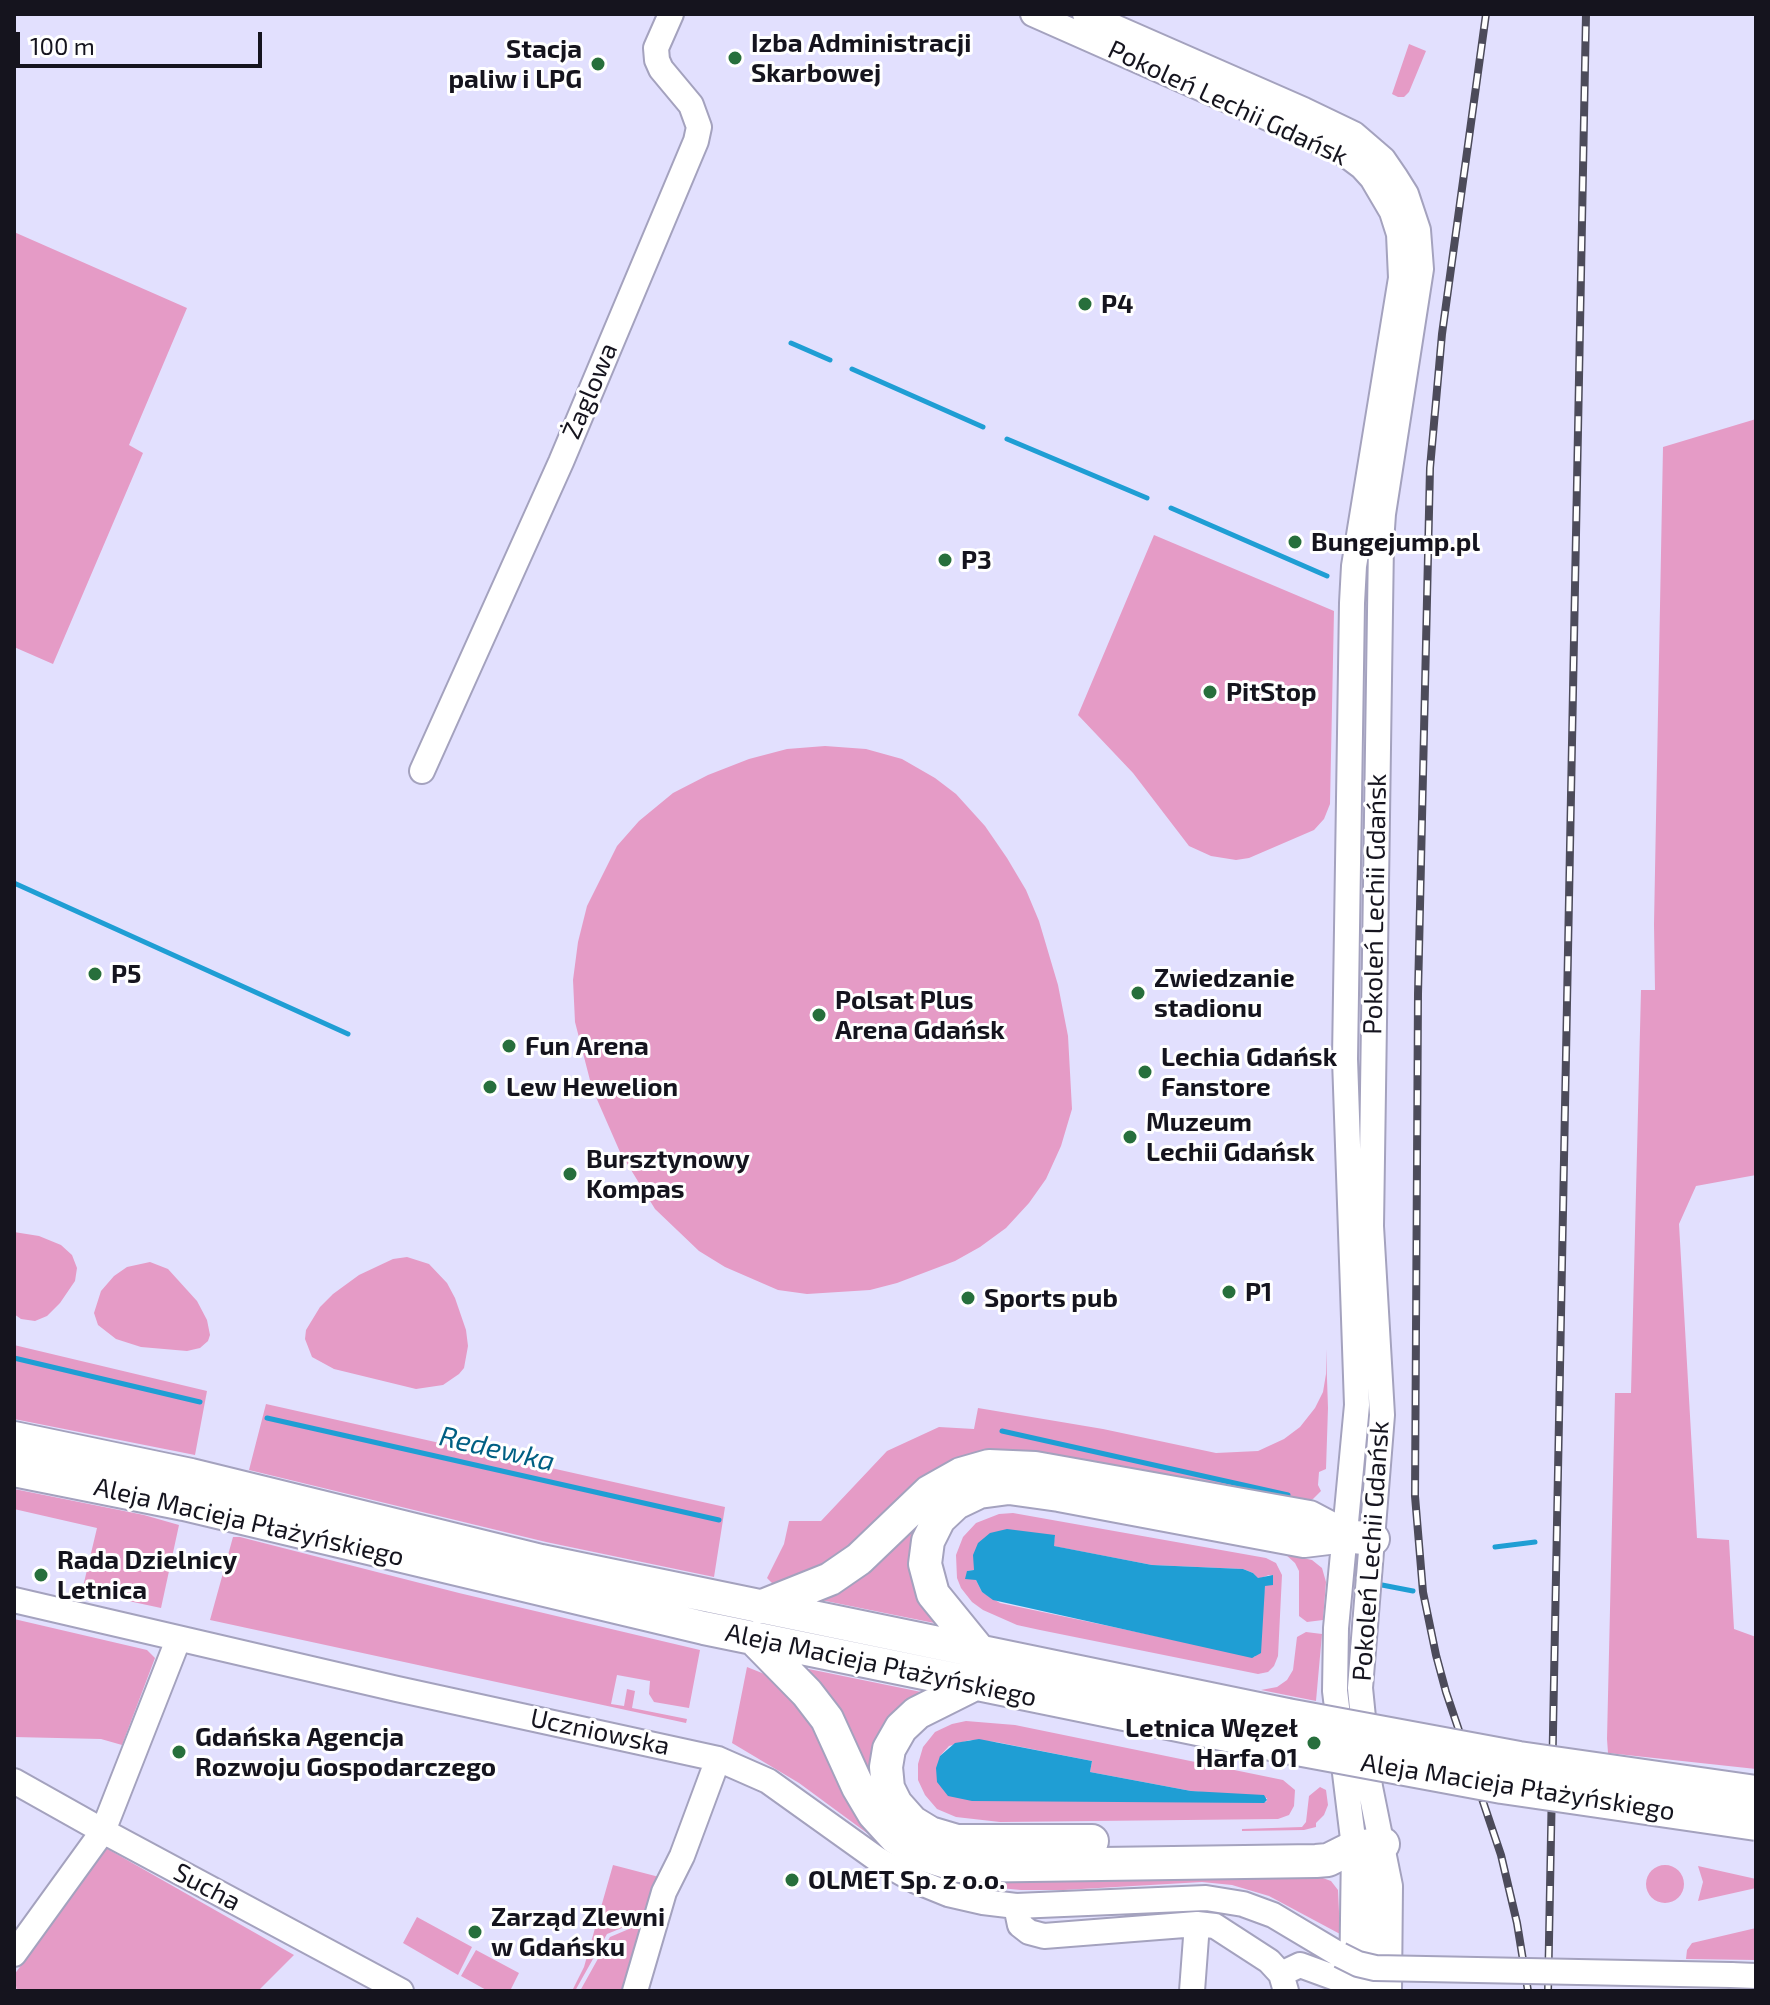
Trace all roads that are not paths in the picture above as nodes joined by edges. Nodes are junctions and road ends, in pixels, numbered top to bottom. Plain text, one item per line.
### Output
1 (671, 14) edge
2 (1033, 14) edge
3 (1085, 14) edge
4 (1325, 131) junction
5 (1352, 603) junction
6 (1379, 604) junction
7 (422, 771) dead end
8 (1347, 883) junction
9 (1375, 883) junction
10 (1371, 1114) junction
11 (1346, 1115) junction
12 (14, 1438) edge
13 (14, 1470) edge
14 (187, 1490) junction
15 (240, 1502) junction
16 (1359, 1537) junction
17 (14, 1600) edge
18 (760, 1607) junction
19 (753, 1638) junction
20 (178, 1640) junction
21 (981, 1653) junction
22 (975, 1684) junction
23 (718, 1759) junction
24 (14, 1781) edge
25 (1756, 1792) edge
26 (1756, 1824) edge
27 (103, 1831) junction
28 (1368, 1846) junction
29 (1016, 1906) junction
30 (1197, 1924) junction
31 (14, 1954) edge
32 (1756, 1976) edge
33 (1283, 1983) edge
34 (1357, 1989) edge
35 (401, 1991) edge
36 (635, 1991) edge
37 (1192, 1991) edge
38 (1389, 1991) edge

1 - 7 street, Żaglowa
2 - 4 street, Pokoleń Lechii Gdańsk
3 - 4 street, Pokoleń Lechii Gdańsk
4 - 5 street, Pokoleń Lechii Gdańsk
4 - 6 street, Pokoleń Lechii Gdańsk
5 - 6 street
5 - 8 street, Pokoleń Lechii Gdańsk
6 - 9 street, Pokoleń Lechii Gdańsk
8 - 9 street
8 - 11 street, Pokoleń Lechii Gdańsk
9 - 10 street, Pokoleń Lechii Gdańsk
10 - 11 street
10 - 16 street, Pokoleń Lechii Gdańsk
11 - 16 street, Pokoleń Lechii Gdańsk
12 - 14 main road, Aleja Macieja Płażyńskiego
13 - 14 main road, Aleja Macieja Płażyńskiego
14 - 15 main road, Aleja Macieja Płażyńskiego
15 - 18 main road, Aleja Macieja Płażyńskiego
15 - 19 main road, Aleja Macieja Płażyńskiego
16 - 18 main road
16 - 21 main road
16 - 28 street, Pokoleń Lechii Gdańsk
17 - 20 street, Uczniowska
18 - 21 main road, Aleja Macieja Płażyńskiego
19 - 22 main road, Aleja Macieja Płażyńskiego
19 - 28 main road
20 - 23 street, Uczniowska
20 - 27 street
21 - 25 main road, Aleja Macieja Płażyńskiego, bridge
22 - 26 main road, Aleja Macieja Płażyńskiego, bridge
22 - 28 main road
23 - 29 street, Uczniowska
23 - 36 street
24 - 27 street, Sucha
27 - 31 street
27 - 35 street, Sucha
28 - 34 street, Pokoleń Lechii Gdańsk
28 - 38 street, Pokoleń Lechii Gdańsk
29 - 30 street
29 - 32 street, Uczniowska, bridge
30 - 33 street
30 - 37 street
33 - 34 street

